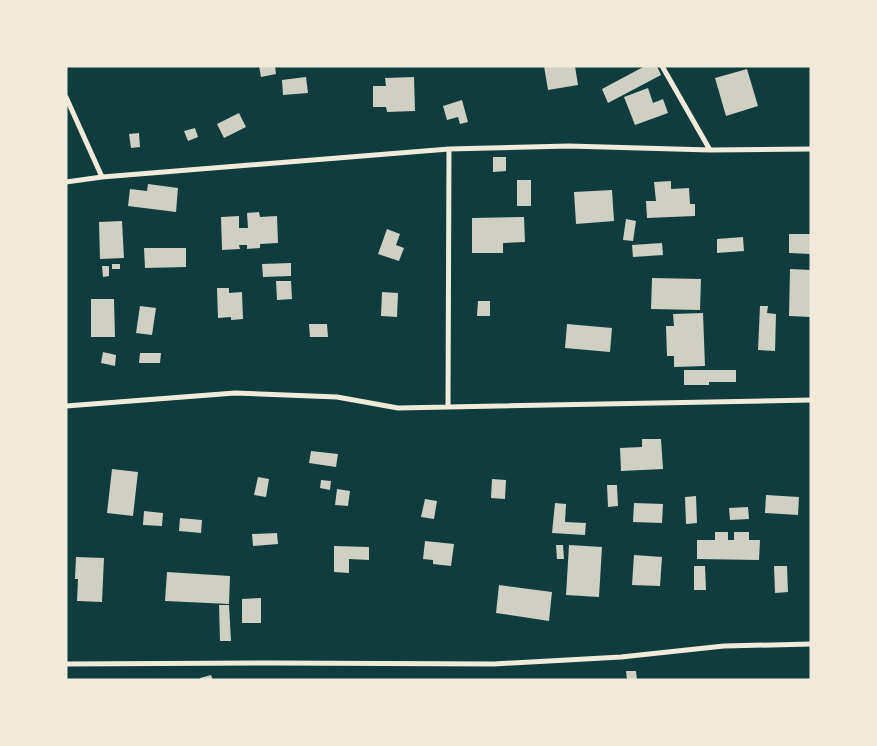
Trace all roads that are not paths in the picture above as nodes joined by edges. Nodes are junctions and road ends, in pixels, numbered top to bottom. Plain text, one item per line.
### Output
1 (662, 66) edge
2 (66, 96) edge
3 (449, 149) junction
4 (811, 149) edge
5 (710, 150) junction
6 (102, 177) junction
7 (66, 182) edge
8 (811, 400) edge
9 (66, 406) edge
10 (448, 407) junction
11 (811, 644) edge
12 (66, 664) edge

1 - 5 street
2 - 6 street
3 - 5 street
3 - 6 street
3 - 10 street
4 - 5 street
6 - 7 street
8 - 10 street
9 - 10 street
11 - 12 street

